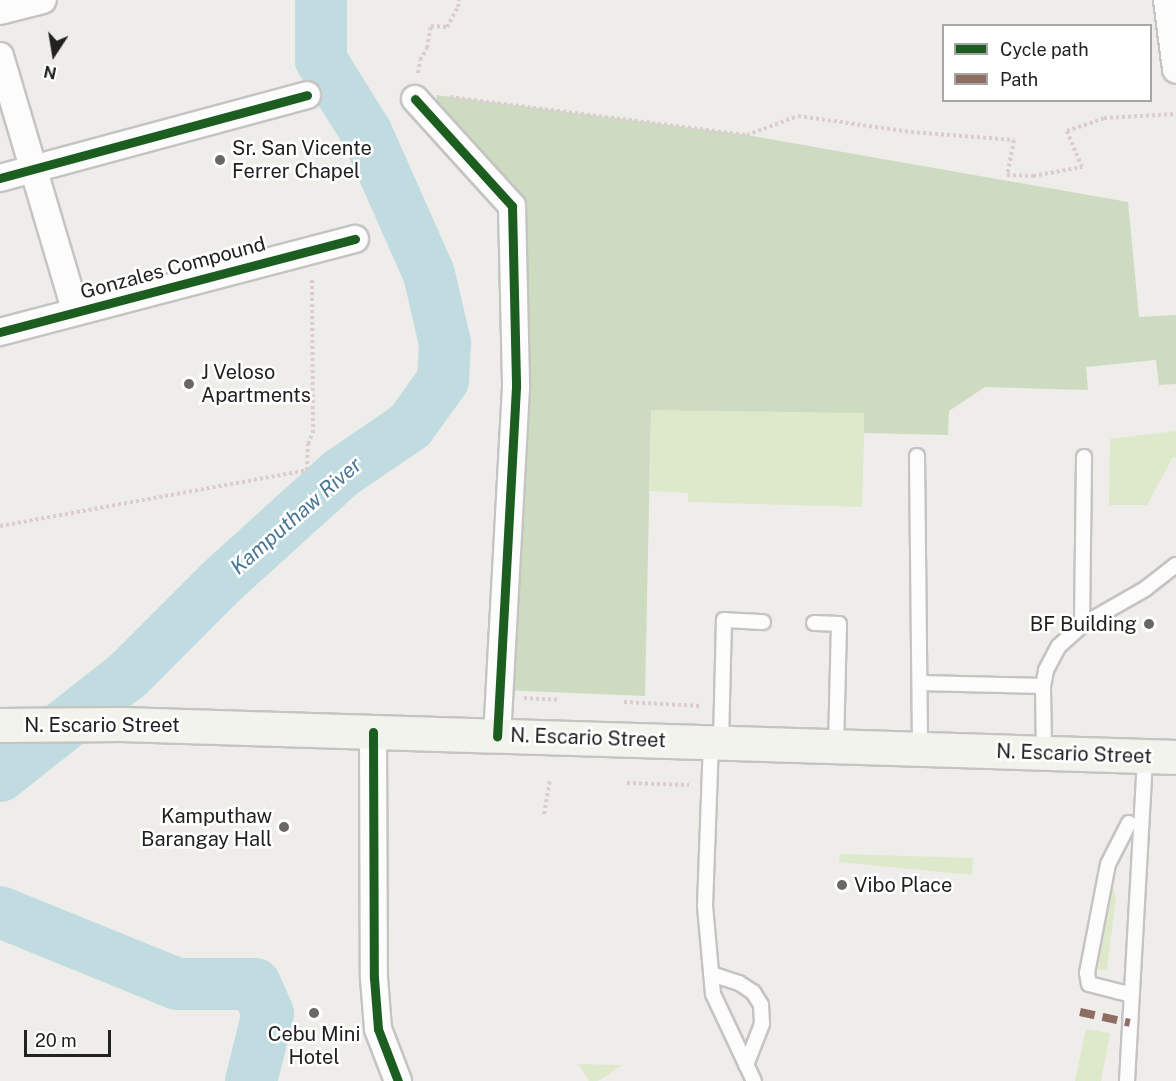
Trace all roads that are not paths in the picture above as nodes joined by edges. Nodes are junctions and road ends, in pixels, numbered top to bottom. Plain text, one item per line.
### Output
1 (43, 0) edge
2 (1167, 0) edge
3 (0, 11) edge
4 (0, 56) edge
5 (1176, 69) edge
6 (307, 95) dead end
7 (415, 99) road end
8 (33, 168) junction
9 (0, 178) edge
10 (355, 239) dead end
11 (76, 312) junction
12 (0, 332) edge
13 (917, 456) dead end
14 (1084, 457) dead end
15 (1176, 565) edge
16 (763, 622) dead end
17 (814, 623) dead end
18 (1082, 625) junction
19 (920, 683) junction
20 (1043, 686) junction
21 (0, 725) edge
22 (373, 732) junction
23 (497, 736) junction
24 (716, 742) junction
25 (836, 746) junction
26 (921, 749) junction
27 (1044, 753) junction
28 (1161, 757) edge
29 (1129, 823) dead end
30 (711, 974) junction
31 (1132, 995) junction
32 (746, 1065) junction
33 (398, 1081) edge
34 (754, 1081) edge
35 (1127, 1081) edge

1 - 3 street
2 - 5 street
4 - 8 street, Gonzales Compound
6 - 8 street
7 - 23 street
8 - 9 street
8 - 11 street, Gonzales Compound
10 - 11 street, Gonzales Compound
11 - 12 street, Gonzales Compound
13 - 19 lane
14 - 18 lane
15 - 18 lane
16 - 24 lane
17 - 25 lane
18 - 20 lane
19 - 20 lane
19 - 26 lane
20 - 27 lane
21 - 22 main road, N. Escario Street
22 - 23 main road, N. Escario Street
22 - 33 street
23 - 24 main road, N. Escario Street
24 - 25 main road, N. Escario Street
24 - 30 lane
25 - 26 main road, N. Escario Street
26 - 27 main road, N. Escario Street
27 - 28 main road, N. Escario Street
28 - 31 lane
29 - 31 lane
30 - 32 lane
30 - 32 lane
31 - 35 lane
32 - 34 lane

